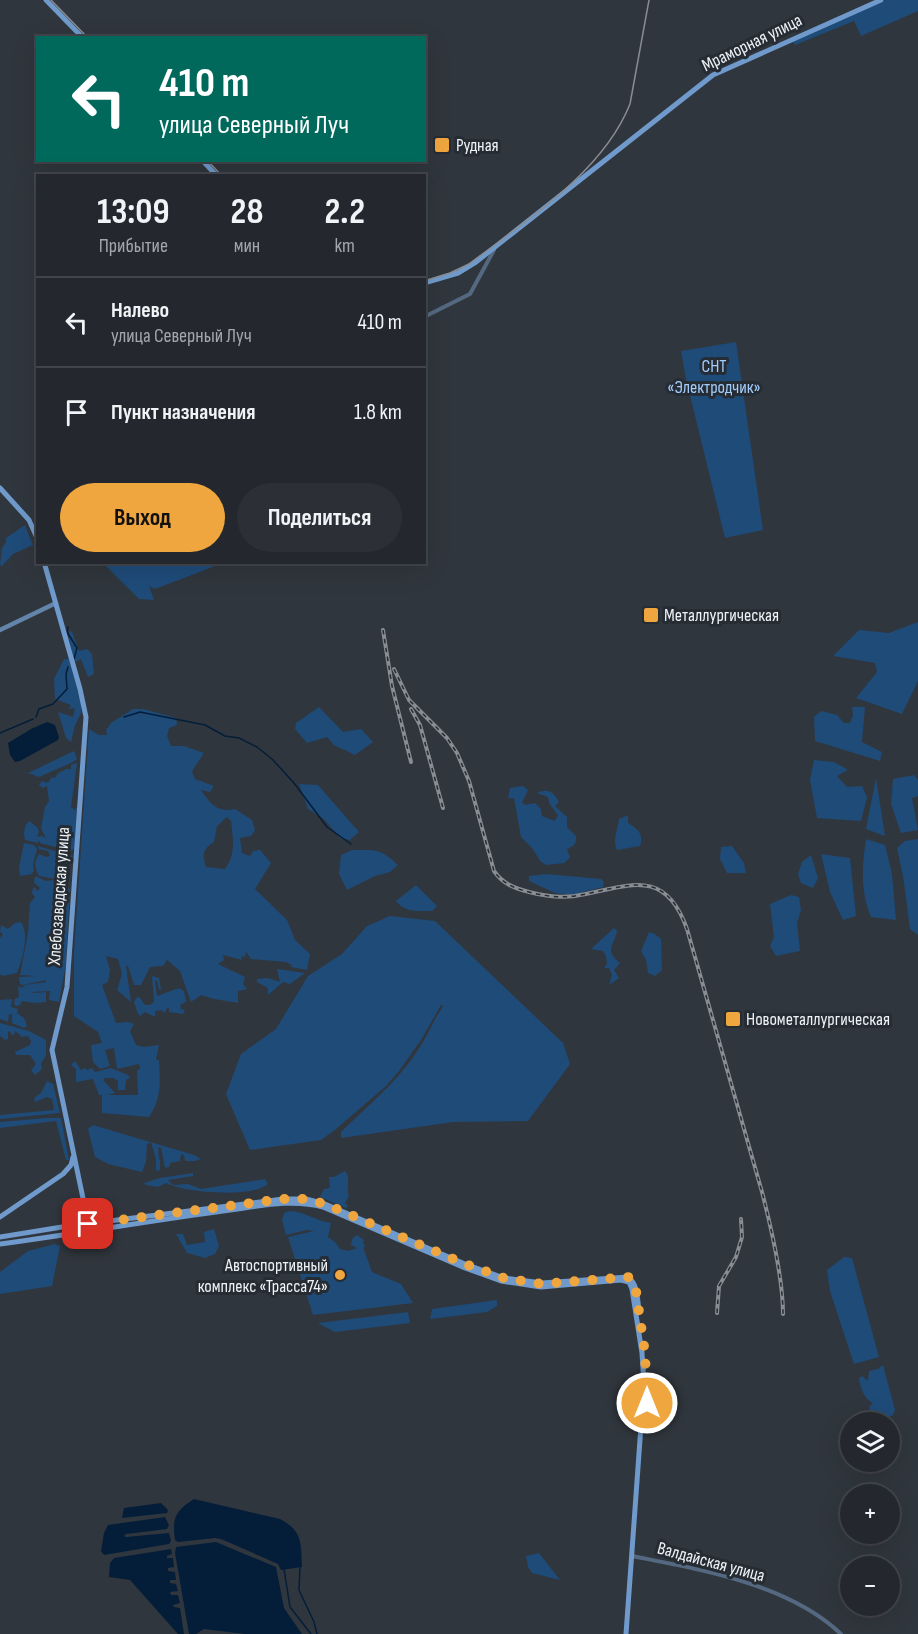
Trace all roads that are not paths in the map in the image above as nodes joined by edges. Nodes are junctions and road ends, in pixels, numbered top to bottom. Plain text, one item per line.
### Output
1 (46, 0) edge
2 (881, 0) edge
3 (81, 36) edge
4 (204, 162) edge
5 (215, 174) edge
6 (496, 246) junction
7 (476, 262) junction
8 (484, 270) junction
9 (426, 282) edge
10 (426, 315) edge
11 (0, 488) edge
12 (35, 525) edge
13 (45, 564) edge
14 (56, 603) junction
15 (0, 630) edge
16 (74, 1155) junction
17 (83, 1195) junction
18 (0, 1217) edge
19 (119, 1220) junction
20 (138, 1221) junction
21 (88, 1224) junction
22 (90, 1231) junction
23 (7, 1235) junction
24 (0, 1237) edge
25 (8, 1243) junction
26 (0, 1244) edge
27 (632, 1556) junction
28 (626, 1634) edge
29 (841, 1634) edge

1 - 3 main road
2 - 6 main road, Мраморная улица
4 - 5 main road
6 - 7 main road, Мраморная улица
6 - 8 street
7 - 8 street
7 - 9 main road, Мраморная улица
8 - 10 street
11 - 12 main road
13 - 14 main road, Хлебозаводская улица
14 - 15 main road
14 - 16 main road, Хлебозаводская улица
16 - 17 main road, Хлебозаводская улица
16 - 18 main road
17 - 19 main road
17 - 21 main road, Хлебозаводская улица
19 - 20 main road
19 - 21 main road
20 - 22 main road
20 - 27 main road
21 - 22 main road, Хлебозаводская улица
21 - 23 main road
22 - 25 main road
23 - 24 main road
23 - 25 main road
25 - 26 main road
27 - 28 main road
27 - 29 street, Валдайская улица

